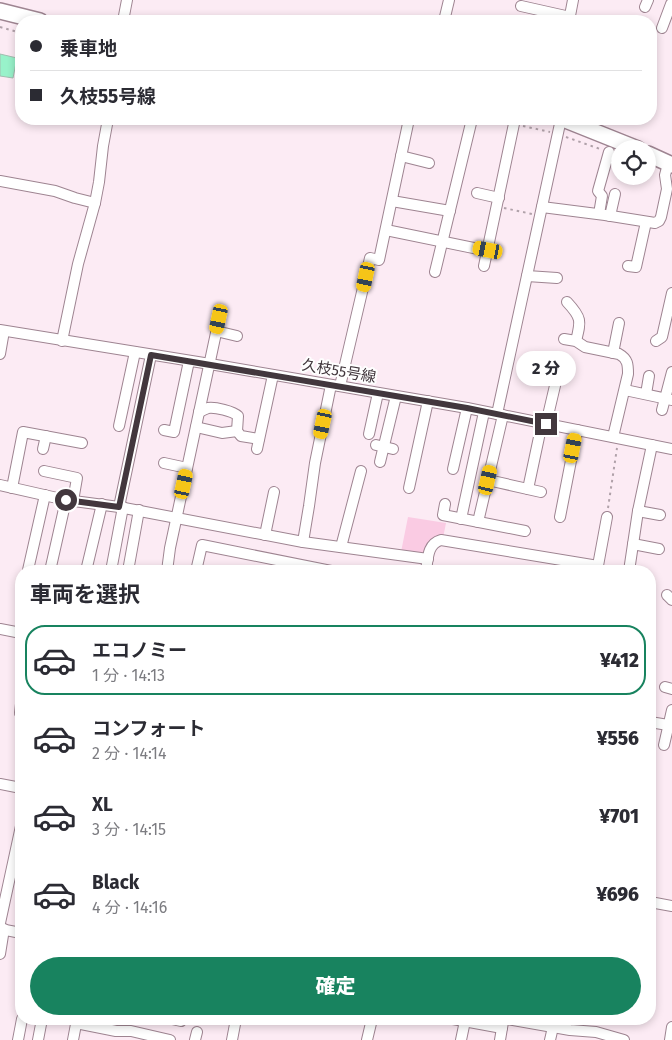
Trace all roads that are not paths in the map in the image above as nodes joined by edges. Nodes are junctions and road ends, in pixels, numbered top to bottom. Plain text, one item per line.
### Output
1 (127, 0) edge
2 (449, 0) edge
3 (573, 0) edge
4 (664, 0) edge
5 (672, 4) edge
6 (521, 6) dead end
7 (0, 11) edge
8 (16, 15) edge
9 (124, 15) edge
10 (445, 15) edge
11 (555, 15) edge
12 (571, 15) edge
13 (662, 28) dead end
14 (107, 125) edge
15 (408, 125) edge
16 (471, 125) edge
17 (514, 125) edge
18 (561, 125) edge
19 (577, 125) edge
20 (615, 140) edge
21 (609, 152) dead end
22 (401, 156) junction
23 (656, 158) edge
24 (429, 163) dead end
25 (670, 165) edge
26 (0, 181) edge
27 (477, 194) dead end
28 (615, 194) dead end
29 (392, 201) junction
30 (96, 202) junction
31 (498, 202) junction
32 (450, 211) junction
33 (541, 212) junction
34 (599, 214) junction
35 (610, 216) junction
36 (646, 222) junction
37 (386, 230) junction
38 (442, 241) junction
39 (488, 250) junction
40 (484, 266) dead end
41 (628, 266) dead end
42 (435, 272) dead end
43 (527, 276) junction
44 (557, 278) dead end
45 (672, 293) edge
46 (567, 302) dead end
47 (219, 319) dead end
48 (619, 323) dead end
49 (2, 331) edge
50 (216, 331) junction
51 (237, 336) dead end
52 (564, 339) dead end
53 (62, 341) junction
54 (656, 341) dead end
55 (576, 342) junction
56 (135, 352) junction
57 (613, 353) junction
58 (0, 354) edge
59 (151, 355) junction
60 (561, 360) dead end
61 (189, 361) junction
62 (210, 364) junction
63 (672, 372) edge
64 (274, 375) junction
65 (649, 376) dead end
66 (335, 386) junction
67 (624, 390) junction
68 (378, 393) junction
69 (646, 394) junction
70 (396, 396) junction
71 (669, 399) edge
72 (428, 401) junction
73 (467, 408) junction
74 (662, 410) dead end
75 (199, 412) junction
76 (484, 412) junction
77 (500, 415) junction
78 (544, 424) junction
79 (119, 426) dead end
80 (196, 427) junction
81 (164, 430) dead end
82 (577, 430) junction
83 (237, 431) junction
84 (369, 434) dead end
85 (46, 436) junction
86 (616, 438) junction
87 (82, 443) dead end
88 (652, 445) junction
89 (43, 449) dead end
90 (672, 449) edge
91 (380, 462) dead end
92 (164, 463) dead end
93 (187, 468) junction
94 (453, 469) dead end
95 (50, 470) dead end
96 (361, 470) dead end
97 (488, 480) junction
98 (0, 485) edge
99 (12, 488) junction
100 (409, 488) dead end
101 (528, 489) junction
102 (274, 492) dead end
103 (541, 492) dead end
104 (45, 496) junction
105 (69, 500) junction
106 (102, 504) junction
107 (445, 504) dead end
108 (121, 507) junction
109 (139, 510) junction
110 (638, 511) junction
111 (660, 516) dead end
112 (177, 517) junction
113 (560, 517) dead end
114 (607, 517) road end
115 (461, 519) junction
116 (478, 522) junction
117 (525, 531) dead end
118 (265, 535) junction
119 (302, 542) junction
120 (633, 544) junction
121 (341, 547) junction
122 (659, 549) dead end
123 (428, 559) junction
124 (28, 565) edge
125 (52, 565) edge
126 (87, 565) edge
127 (112, 565) edge
128 (129, 565) edge
129 (168, 565) edge
130 (197, 565) edge
131 (282, 565) edge
132 (427, 565) edge
133 (576, 565) edge
134 (599, 565) edge
135 (630, 565) edge
136 (0, 629) edge
137 (15, 632) edge
138 (672, 710) edge
139 (656, 723) edge
140 (668, 725) junction
141 (664, 745) dead end
142 (0, 784) edge
143 (15, 787) edge
144 (15, 856) edge
145 (656, 903) edge
146 (672, 906) edge
147 (1, 927) edge
148 (15, 931) edge
149 (0, 954) edge
150 (21, 1025) edge
151 (41, 1025) edge
152 (75, 1025) edge
153 (86, 1025) edge
154 (235, 1025) edge
155 (371, 1025) edge
156 (464, 1025) edge
157 (503, 1025) edge
158 (547, 1025) edge
159 (553, 1027) junction
160 (672, 1027) edge
161 (114, 1036) edge
162 (18, 1040) edge
163 (38, 1040) edge
164 (73, 1040) edge
165 (170, 1040) edge
166 (232, 1040) edge
167 (367, 1040) edge
168 (461, 1040) edge
169 (500, 1040) edge
170 (550, 1040) edge
171 (624, 1040) edge
172 (670, 1040) edge

1 - 9 street
2 - 10 street
3 - 12 street
4 - 5 street
5 - 13 street
6 - 11 street
7 - 8 main road
14 - 30 street
15 - 22 street
16 - 32 street
17 - 31 street
18 - 33 street
19 - 20 main road
21 - 34 street
22 - 24 street
22 - 29 street
23 - 25 main road
25 - 36 street
26 - 30 street
27 - 31 street
28 - 35 street
29 - 32 street
29 - 37 street
30 - 53 street
31 - 39 street
32 - 38 street
33 - 34 street
33 - 43 street
34 - 35 street
35 - 36 street
36 - 41 street
37 - 38 street
37 - 66 street
38 - 39 street
38 - 42 street
39 - 40 street
43 - 44 street
43 - 77 street
45 - 54 street
46 - 55 street
47 - 50 street
48 - 57 street
49 - 53 street, 久枝55号線
49 - 58 street
50 - 51 street
50 - 62 street
52 - 55 street
53 - 56 street, 久枝55号線
55 - 57 street
56 - 59 street, 久枝55号線
56 - 79 street
57 - 67 street
59 - 61 street, 久枝55号線
59 - 108 street
60 - 78 street
61 - 62 street, 久枝55号線
61 - 81 street
62 - 64 street, 久枝55号線
62 - 75 street
63 - 71 street
64 - 66 street, 久枝55号線
64 - 83 street
65 - 69 street
66 - 68 street, 久枝55号線
66 - 119 street
67 - 69 street
67 - 86 street
68 - 70 street, 久枝55号線
68 - 84 street
69 - 71 street
70 - 72 street, 久枝55号線
70 - 91 street
71 - 74 street
72 - 73 street, 久枝55号線
72 - 100 street
73 - 76 street, 久枝55号線
73 - 94 street
75 - 80 street
75 - 83 street
76 - 77 street, 久枝55号線
76 - 115 street
77 - 78 street, 久枝55号線
77 - 97 street
78 - 82 street, 久枝55号線
78 - 101 street
80 - 83 street
80 - 93 street
82 - 86 street, 久枝55号線
82 - 113 street
85 - 87 street
85 - 89 street
85 - 99 street
86 - 88 street, 久枝55号線
88 - 90 street, 久枝55号線
88 - 110 street
92 - 93 street
93 - 112 street
95 - 105 street
96 - 121 street
97 - 101 street
97 - 116 street
98 - 99 street
99 - 104 street
101 - 103 street
102 - 118 street
104 - 105 street
104 - 124 street
105 - 106 street
105 - 125 street
106 - 108 street
106 - 126 street
107 - 115 street
108 - 109 street
108 - 127 street
109 - 112 street
109 - 128 street
110 - 111 street
110 - 120 street
112 - 118 street
112 - 129 street
114 - 134 street
115 - 116 street
116 - 117 street
118 - 119 street
119 - 121 street
120 - 122 street
120 - 135 street
121 - 123 street
123 - 132 street
123 - 133 street
130 - 131 street
136 - 137 street
138 - 140 street
139 - 140 street
140 - 141 street
142 - 143 street
144 - 147 street
145 - 146 street
147 - 148 street
147 - 149 street
150 - 162 street
151 - 163 street
152 - 164 street
153 - 161 street
154 - 166 street
155 - 167 street
156 - 168 street
157 - 169 street
158 - 159 street
159 - 170 street
159 - 171 street
160 - 172 street
161 - 165 street

